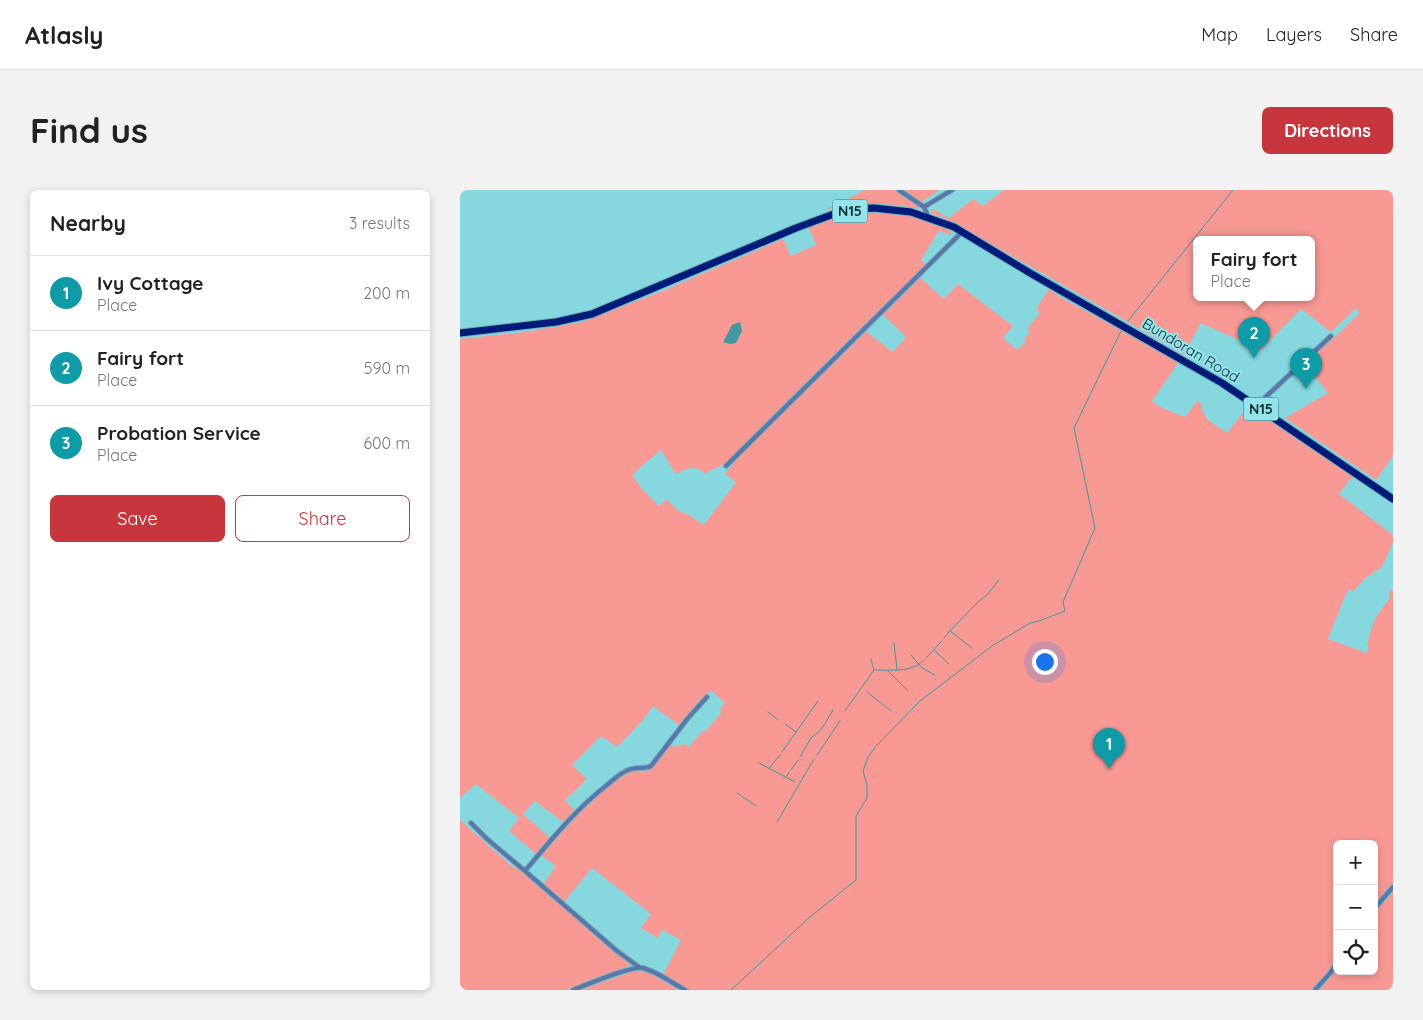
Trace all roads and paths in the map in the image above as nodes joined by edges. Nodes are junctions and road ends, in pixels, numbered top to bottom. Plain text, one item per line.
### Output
1 (899, 190) edge
2 (952, 190) edge
3 (924, 206) junction
4 (928, 216) junction
5 (963, 232) junction
6 (460, 333) edge
7 (1331, 336) dead end
8 (1256, 406) junction
9 (726, 466) dead end
10 (1393, 499) edge
11 (707, 697) dead end
12 (471, 823) dead end
13 (525, 871) junction
14 (1393, 887) edge
15 (1378, 904) edge
16 (639, 967) junction
17 (1333, 969) edge
18 (573, 990) edge
19 (685, 990) edge
20 (1315, 990) edge

1 - 3 street
2 - 3 street
3 - 4 street
4 - 5 highway, N15
4 - 6 highway, N15
5 - 8 highway, Bundoran Road / N15
5 - 9 street
7 - 8 street
8 - 10 highway, Bundoran Road / N15
11 - 13 street
12 - 13 street
13 - 16 street
14 - 15 street
16 - 18 street
16 - 19 street
17 - 20 street

